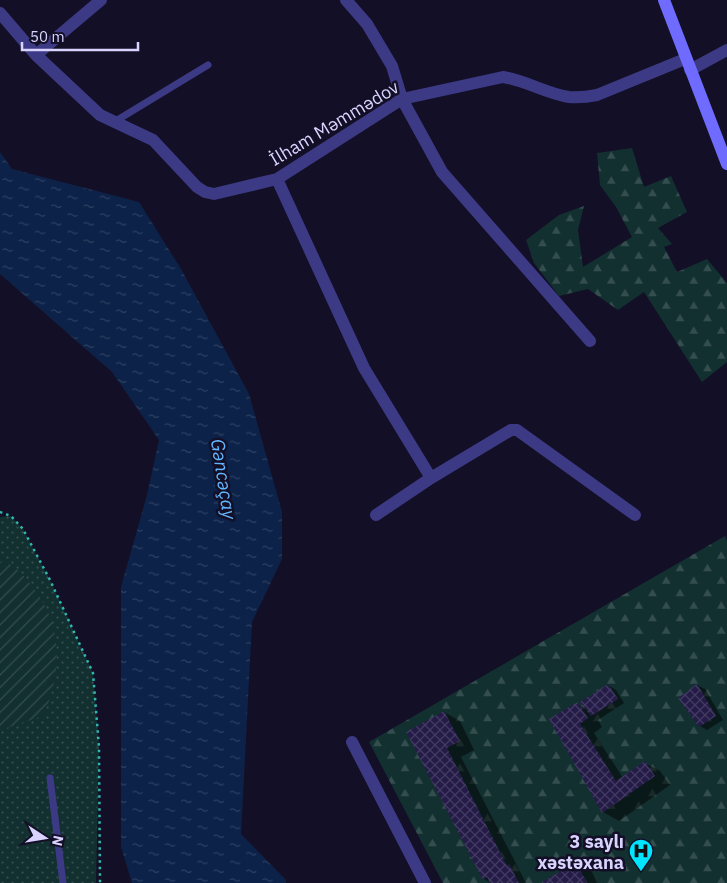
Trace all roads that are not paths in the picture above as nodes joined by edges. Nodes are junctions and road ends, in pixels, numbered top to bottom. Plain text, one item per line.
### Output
1 (101, 0) edge
2 (346, 0) edge
3 (664, 0) edge
4 (0, 13) edge
5 (727, 50) edge
6 (36, 55) junction
7 (208, 65) dead end
8 (688, 65) junction
9 (402, 99) junction
10 (113, 122) junction
11 (727, 164) edge
12 (278, 179) junction
13 (590, 342) dead end
14 (431, 478) junction
15 (376, 515) dead end
16 (635, 515) dead end
17 (352, 742) dead end
18 (50, 778) dead end
19 (63, 883) edge
20 (425, 883) edge

1 - 6 street
2 - 9 street
3 - 8 main road
4 - 6 street, İlham Məmmədov
5 - 8 street, İlham Məmmədov
6 - 10 street, İlham Məmmədov
7 - 10 lane
8 - 9 street, İlham Məmmədov
8 - 11 main road
9 - 12 street, İlham Məmmədov
9 - 13 street
10 - 12 street, İlham Məmmədov
12 - 14 street
14 - 15 street
14 - 16 street
17 - 20 street
18 - 19 lane

